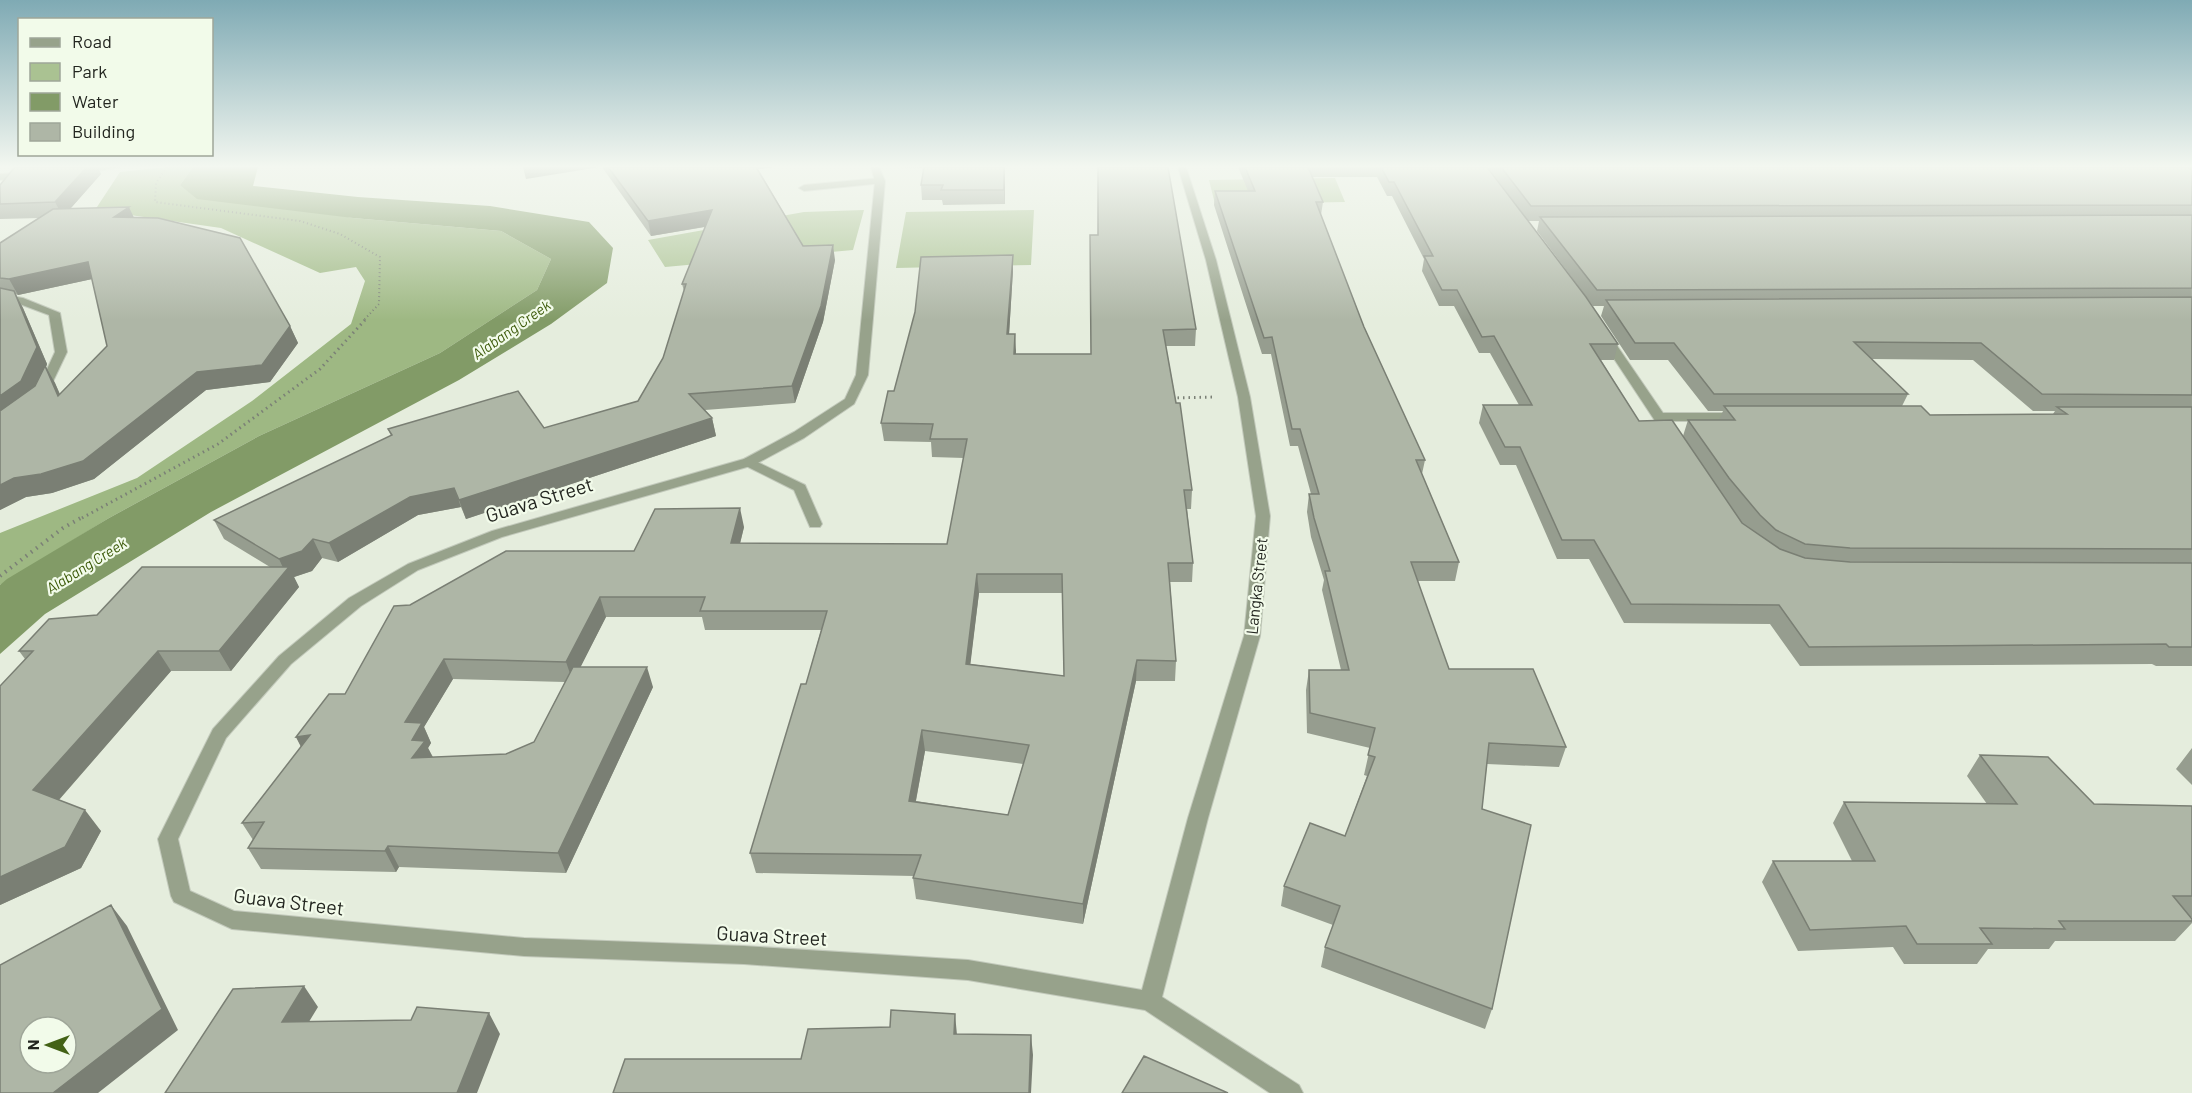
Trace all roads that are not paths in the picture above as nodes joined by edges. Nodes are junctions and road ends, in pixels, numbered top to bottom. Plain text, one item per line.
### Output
1 (874, 218) edge
2 (1198, 218) edge
3 (0, 297) edge
4 (1595, 320) edge
5 (38, 402) edge
6 (1659, 417) junction
7 (1754, 417) edge
8 (1678, 445) edge
9 (749, 462) junction
10 (815, 524) dead end
11 (1150, 1001) junction
12 (1291, 1093) edge

1 - 9 street, Guava Street
2 - 11 street, Langka Street
3 - 5 street
4 - 6 street
6 - 7 street
6 - 8 street
9 - 10 street
9 - 11 street, Guava Street
11 - 12 street, Guava Street

